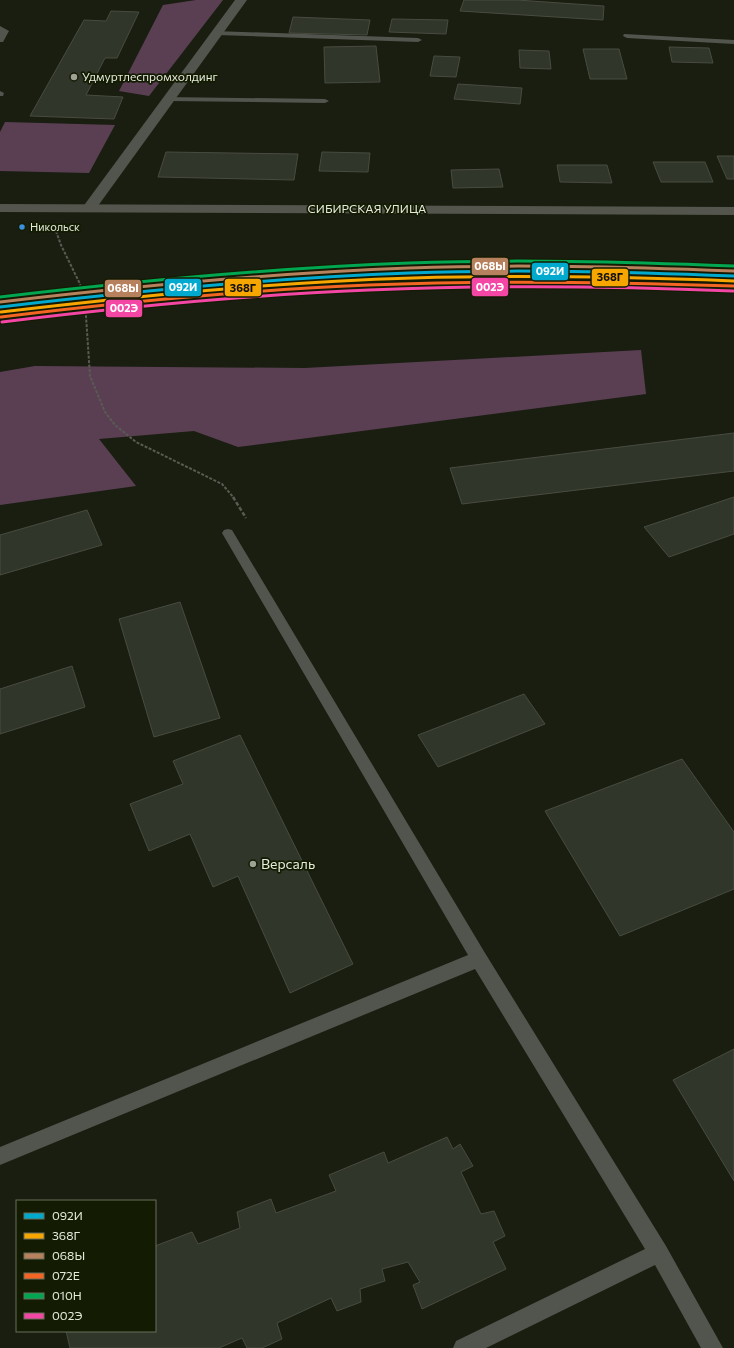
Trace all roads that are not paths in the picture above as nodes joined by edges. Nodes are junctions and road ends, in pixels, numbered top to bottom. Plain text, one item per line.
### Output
1 (241, 0) edge
2 (0, 28) edge
3 (217, 33) junction
4 (627, 36) dead end
5 (0, 40) edge
6 (418, 40) dead end
7 (734, 42) edge
8 (169, 99) junction
9 (325, 101) dead end
10 (90, 207) junction
11 (0, 208) edge
12 (734, 211) edge
13 (228, 533) dead end
14 (479, 959) junction
15 (0, 1156) edge
16 (659, 1253) junction
17 (463, 1348) edge
18 (713, 1348) edge

1 - 3 street
2 - 5 lane
3 - 6 lane
3 - 8 street
4 - 7 lane
8 - 9 lane
8 - 10 street
10 - 11 main road, СИБИРСКАЯ УЛИЦА
10 - 12 main road, СИБИРСКАЯ УЛИЦА
13 - 14 lane
14 - 15 lane
14 - 16 lane
16 - 17 lane
16 - 18 lane

